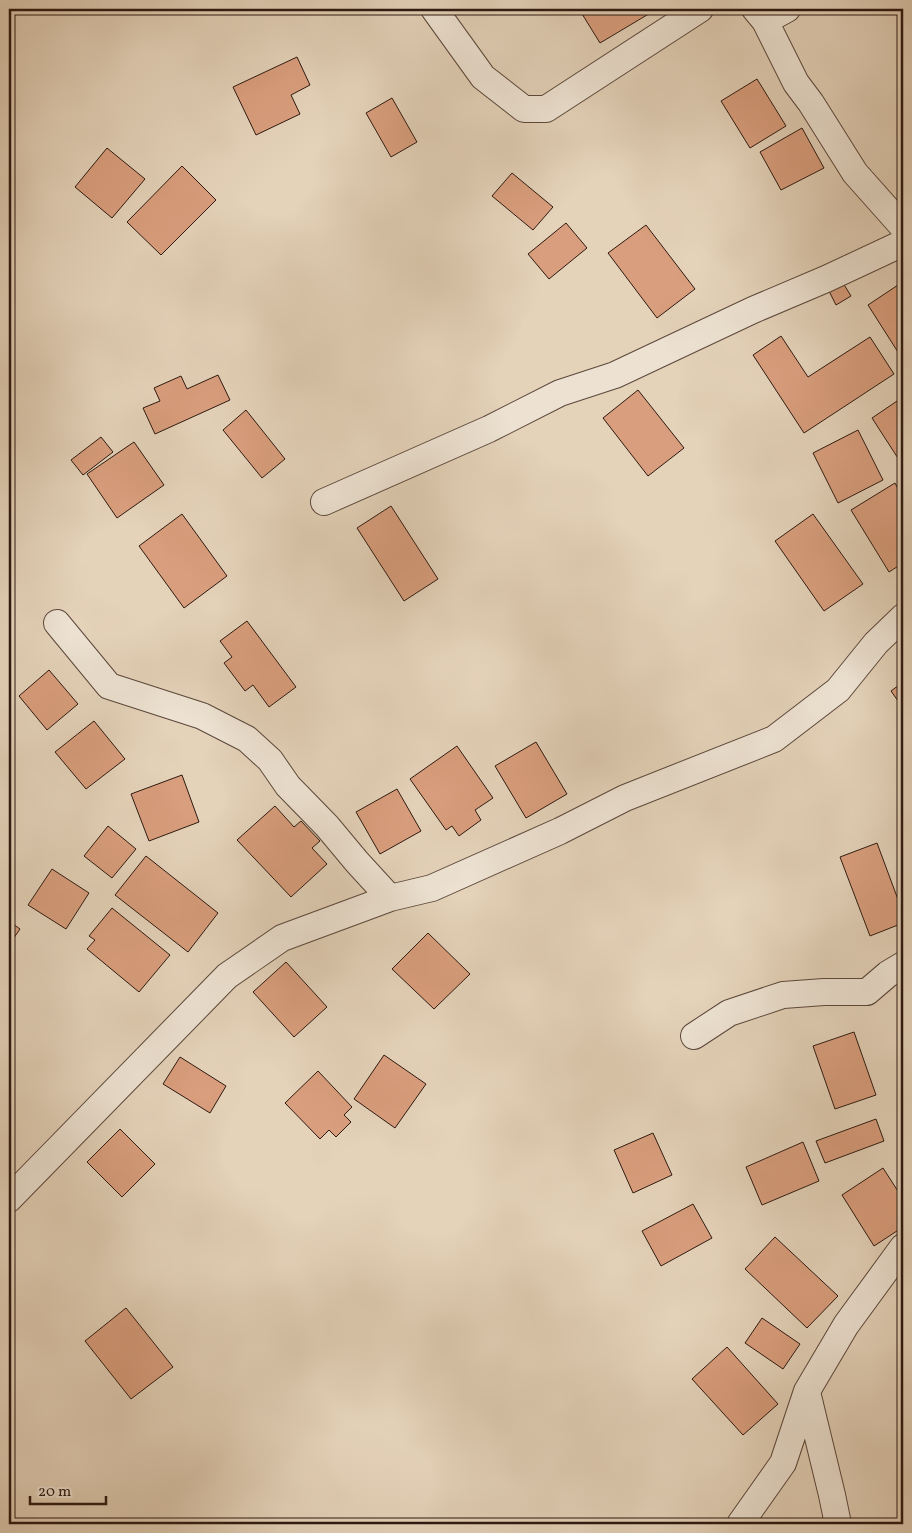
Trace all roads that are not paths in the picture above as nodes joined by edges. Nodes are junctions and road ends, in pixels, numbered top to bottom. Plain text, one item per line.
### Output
1 (434, 9) edge
2 (700, 9) edge
3 (787, 9) edge
4 (760, 15) edge
5 (903, 227) edge
6 (903, 243) edge
7 (324, 502) dead end
8 (903, 617) edge
9 (57, 623) dead end
10 (390, 898) junction
11 (903, 965) edge
12 (694, 1036) dead end
13 (9, 1198) edge
14 (903, 1247) edge
15 (807, 1391) junction
16 (740, 1524) edge
17 (838, 1524) edge

1 - 2 street
3 - 4 street
4 - 5 street
6 - 7 street
8 - 10 street
9 - 10 street
10 - 13 street
11 - 12 street
14 - 15 street
15 - 16 street
15 - 17 street

